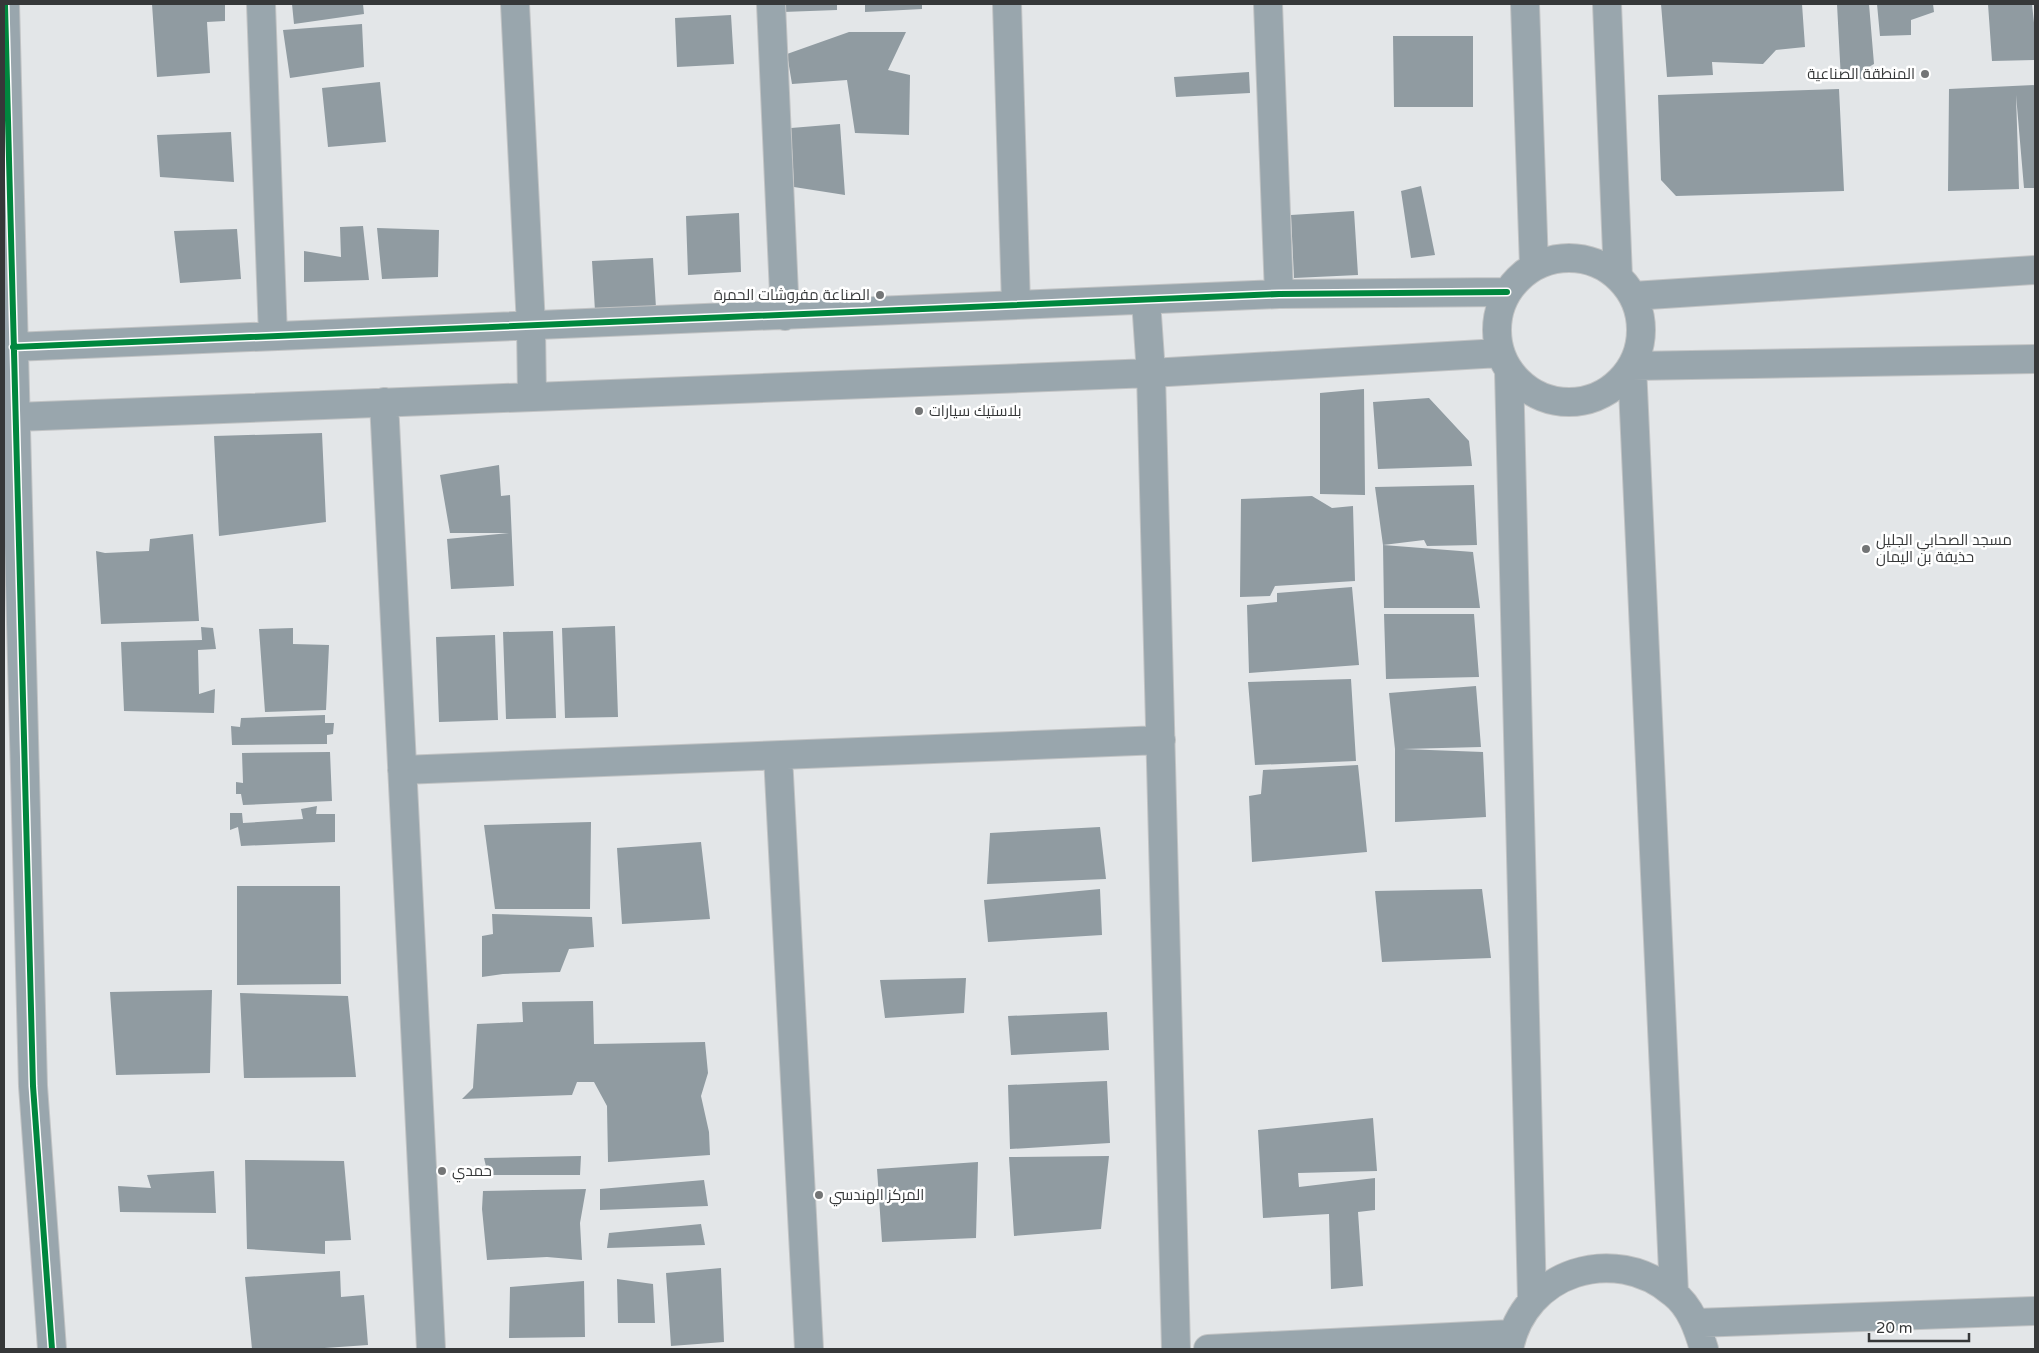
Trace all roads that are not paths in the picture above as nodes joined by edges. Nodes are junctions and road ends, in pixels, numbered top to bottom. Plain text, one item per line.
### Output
1 (4, 4) edge
2 (261, 4) edge
3 (516, 4) edge
4 (771, 4) edge
5 (1007, 4) edge
6 (1268, 4) edge
7 (1525, 4) edge
8 (1608, 4) edge
9 (1534, 266) junction
10 (2035, 270) edge
11 (1625, 286) junction
12 (1507, 292) junction
13 (1278, 294) junction
14 (1146, 301) junction
15 (1016, 305) junction
16 (785, 316) junction
17 (531, 326) junction
18 (273, 336) junction
19 (13, 347) junction
20 (2035, 359) edge
21 (1504, 362) junction
22 (1632, 366) junction
23 (1152, 373) junction
24 (532, 396) junction
25 (384, 402) junction
26 (16, 417) junction
27 (1161, 740) junction
28 (778, 756) junction
29 (402, 770) junction
30 (1674, 1293) junction
31 (1532, 1300) junction
32 (2035, 1310) edge
33 (1696, 1323) junction
34 (1511, 1342) edge
35 (52, 1349) edge
36 (431, 1349) edge
37 (810, 1349) edge
38 (1176, 1349) edge
39 (1208, 1349) edge
40 (1704, 1349) edge

1 - 19 street
2 - 18 street
3 - 17 street
4 - 16 street
5 - 15 street
6 - 13 street
7 - 9 street
8 - 11 street
9 - 11 street
9 - 12 street
10 - 11 street
11 - 22 street
12 - 13 street
12 - 21 street
13 - 14 street
14 - 15 street
14 - 23 street
15 - 16 street
16 - 17 street
17 - 18 street
17 - 24 street
18 - 19 street
19 - 26 street
20 - 22 street
21 - 22 street
21 - 23 street
21 - 31 street
22 - 30 street
23 - 24 street
23 - 27 street
24 - 25 street
25 - 26 street
25 - 29 street
26 - 35 street
27 - 28 street
27 - 38 street
28 - 29 street
28 - 37 street
29 - 36 street
30 - 31 street
30 - 33 street
31 - 34 street
32 - 33 street
33 - 40 street
34 - 39 street

